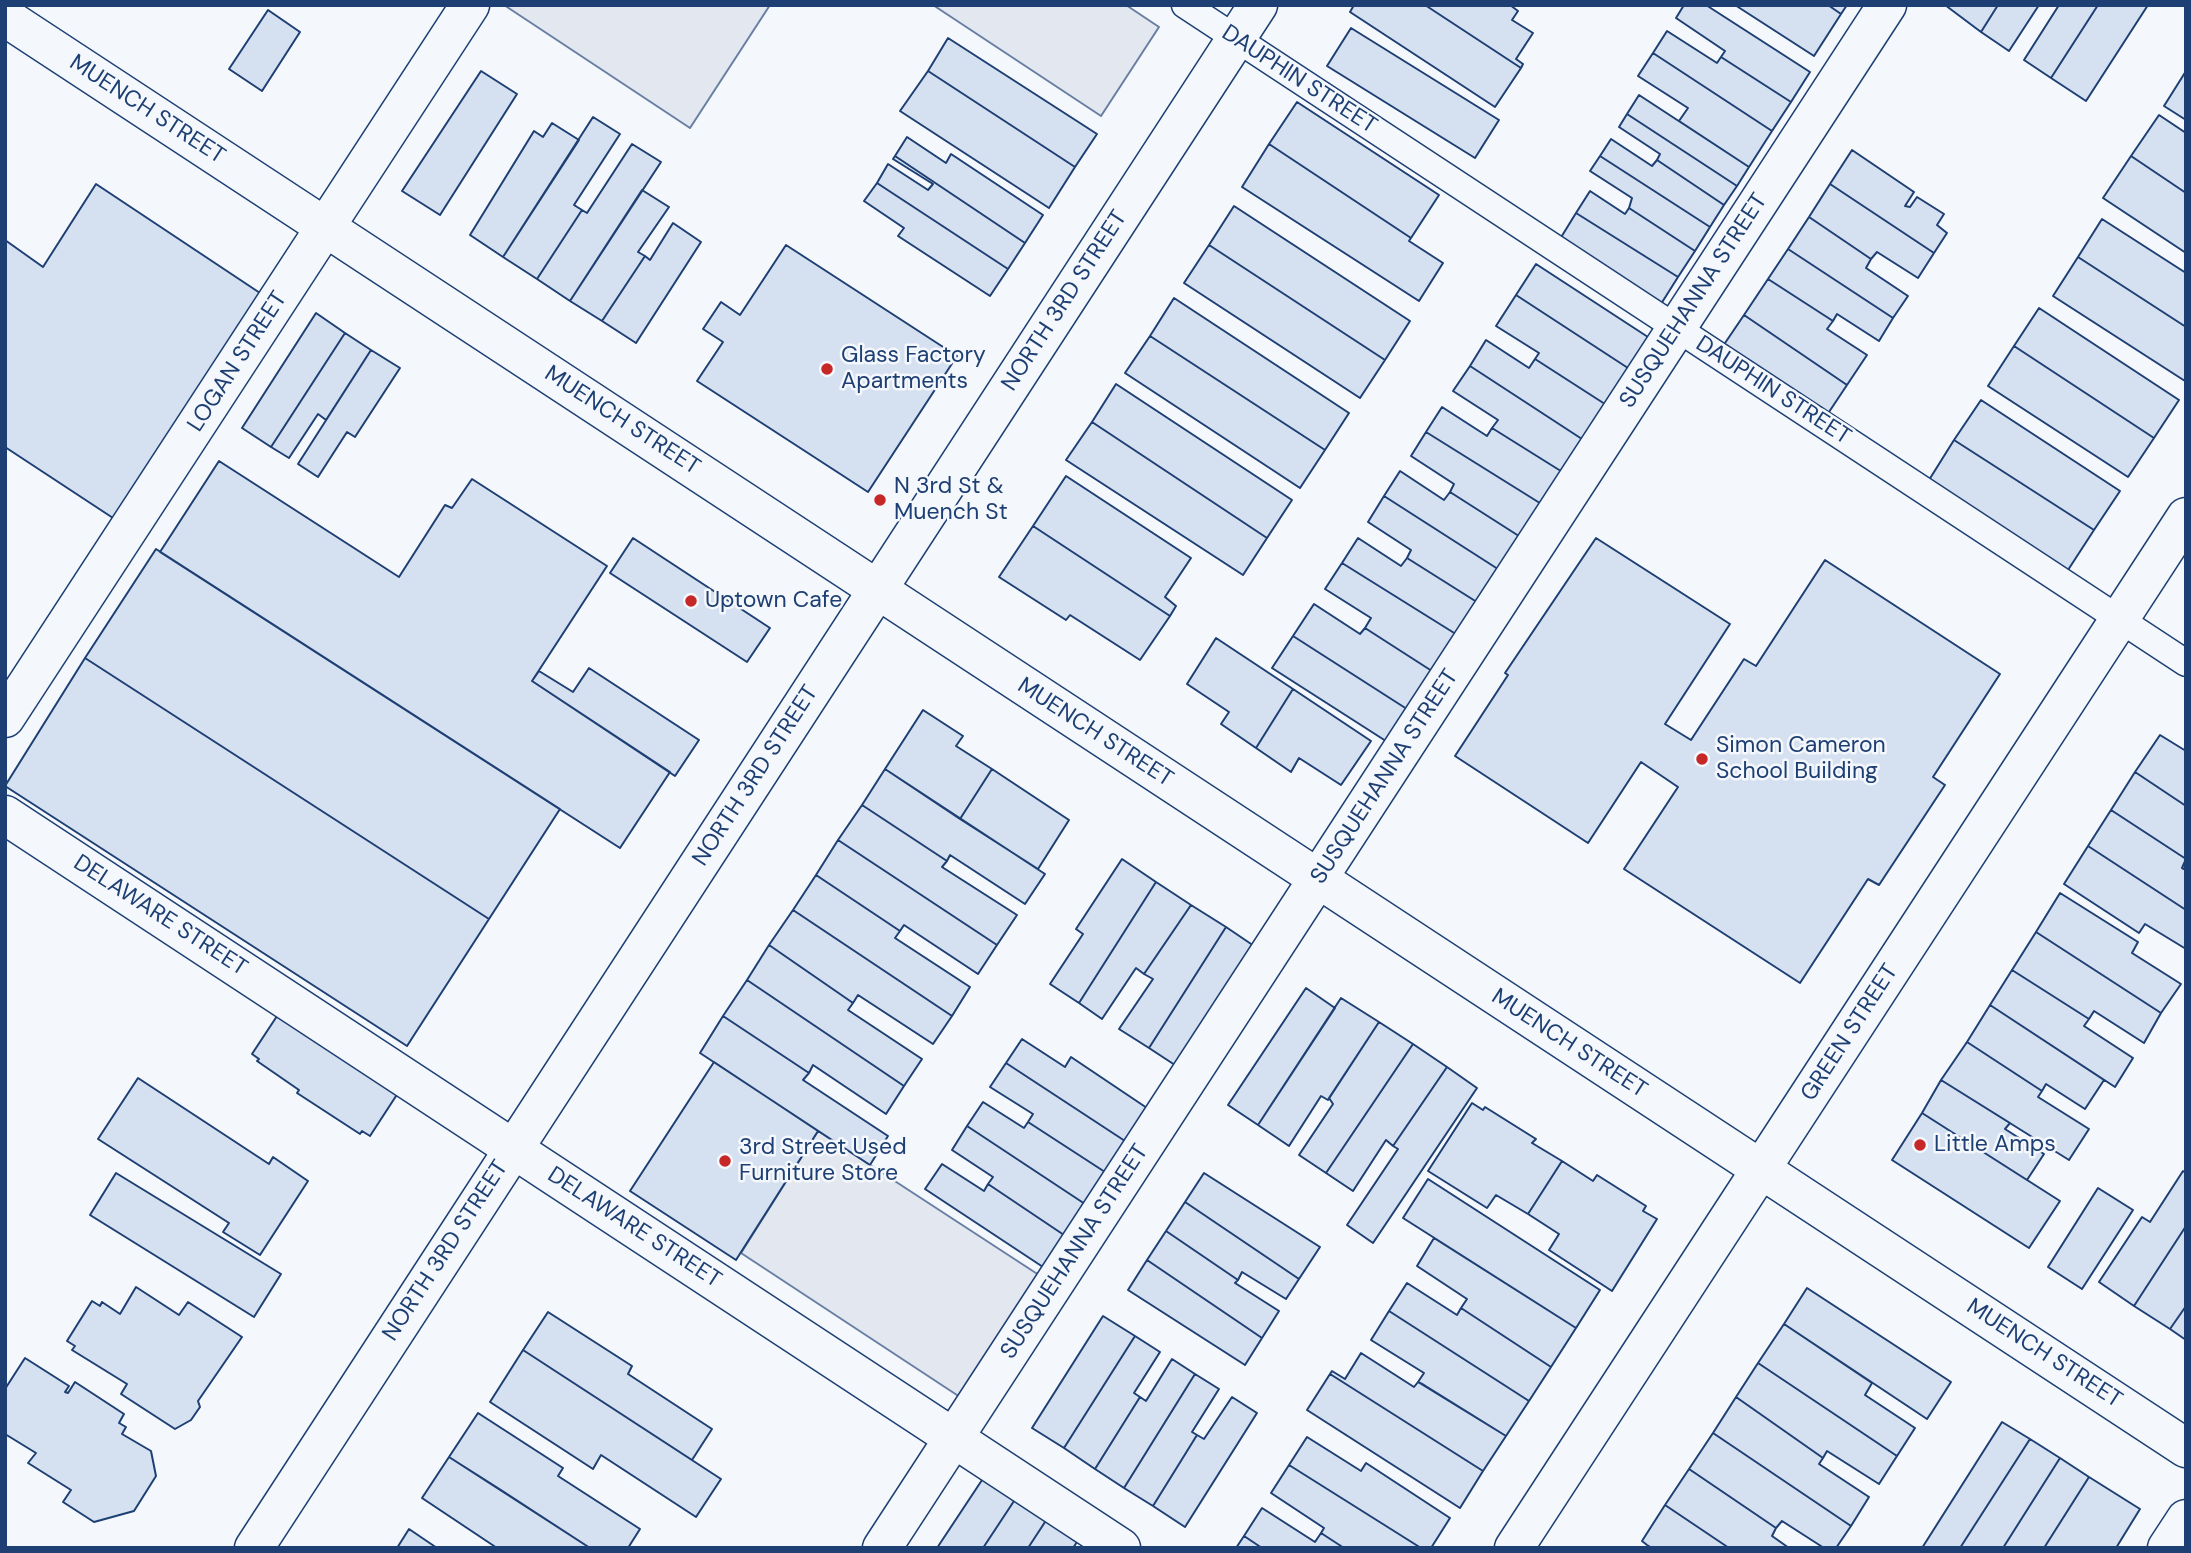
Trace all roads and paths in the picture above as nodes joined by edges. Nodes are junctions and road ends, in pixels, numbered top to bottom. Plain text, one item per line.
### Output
1 (470, 5) edge
2 (1185, 5) edge
3 (1258, 5) edge
4 (1887, 5) edge
5 (5, 17) edge
6 (1236, 39) junction
7 (326, 228) junction
8 (1677, 328) junction
9 (2186, 517) edge
10 (878, 590) junction
11 (2120, 619) junction
12 (2186, 663) edge
13 (5, 718) edge
14 (5, 815) edge
15 (1318, 879) junction
16 (513, 1148) junction
17 (1761, 1170) junction
18 (953, 1438) junction
19 (2186, 1448) edge
20 (2186, 1519) edge
21 (254, 1548) edge
22 (882, 1548) edge
23 (1122, 1548) edge
24 (1514, 1548) edge
25 (2167, 1548) edge

1 - 7 street, LOGAN STREET
2 - 6 lane, DAUPHIN STREET
3 - 6 street, NORTH 3RD STREET
4 - 8 street, SUSQUEHANNA STREET
5 - 7 street, MUENCH STREET
6 - 8 lane, DAUPHIN STREET
6 - 10 street, NORTH 3RD STREET
7 - 10 street, MUENCH STREET
7 - 13 street, LOGAN STREET
8 - 11 lane, DAUPHIN STREET
8 - 15 street, SUSQUEHANNA STREET
9 - 11 street, GREEN STREET
10 - 15 street, MUENCH STREET
10 - 16 street, NORTH 3RD STREET
11 - 12 lane, DAUPHIN STREET
11 - 17 street, GREEN STREET
14 - 16 street, DELAWARE STREET
15 - 17 street, MUENCH STREET
15 - 18 street, SUSQUEHANNA STREET
16 - 18 street, DELAWARE STREET
16 - 21 street, NORTH 3RD STREET
17 - 19 street, MUENCH STREET
17 - 24 street, GREEN STREET
18 - 22 street, SUSQUEHANNA STREET
18 - 23 street, DELAWARE STREET
20 - 25 street

